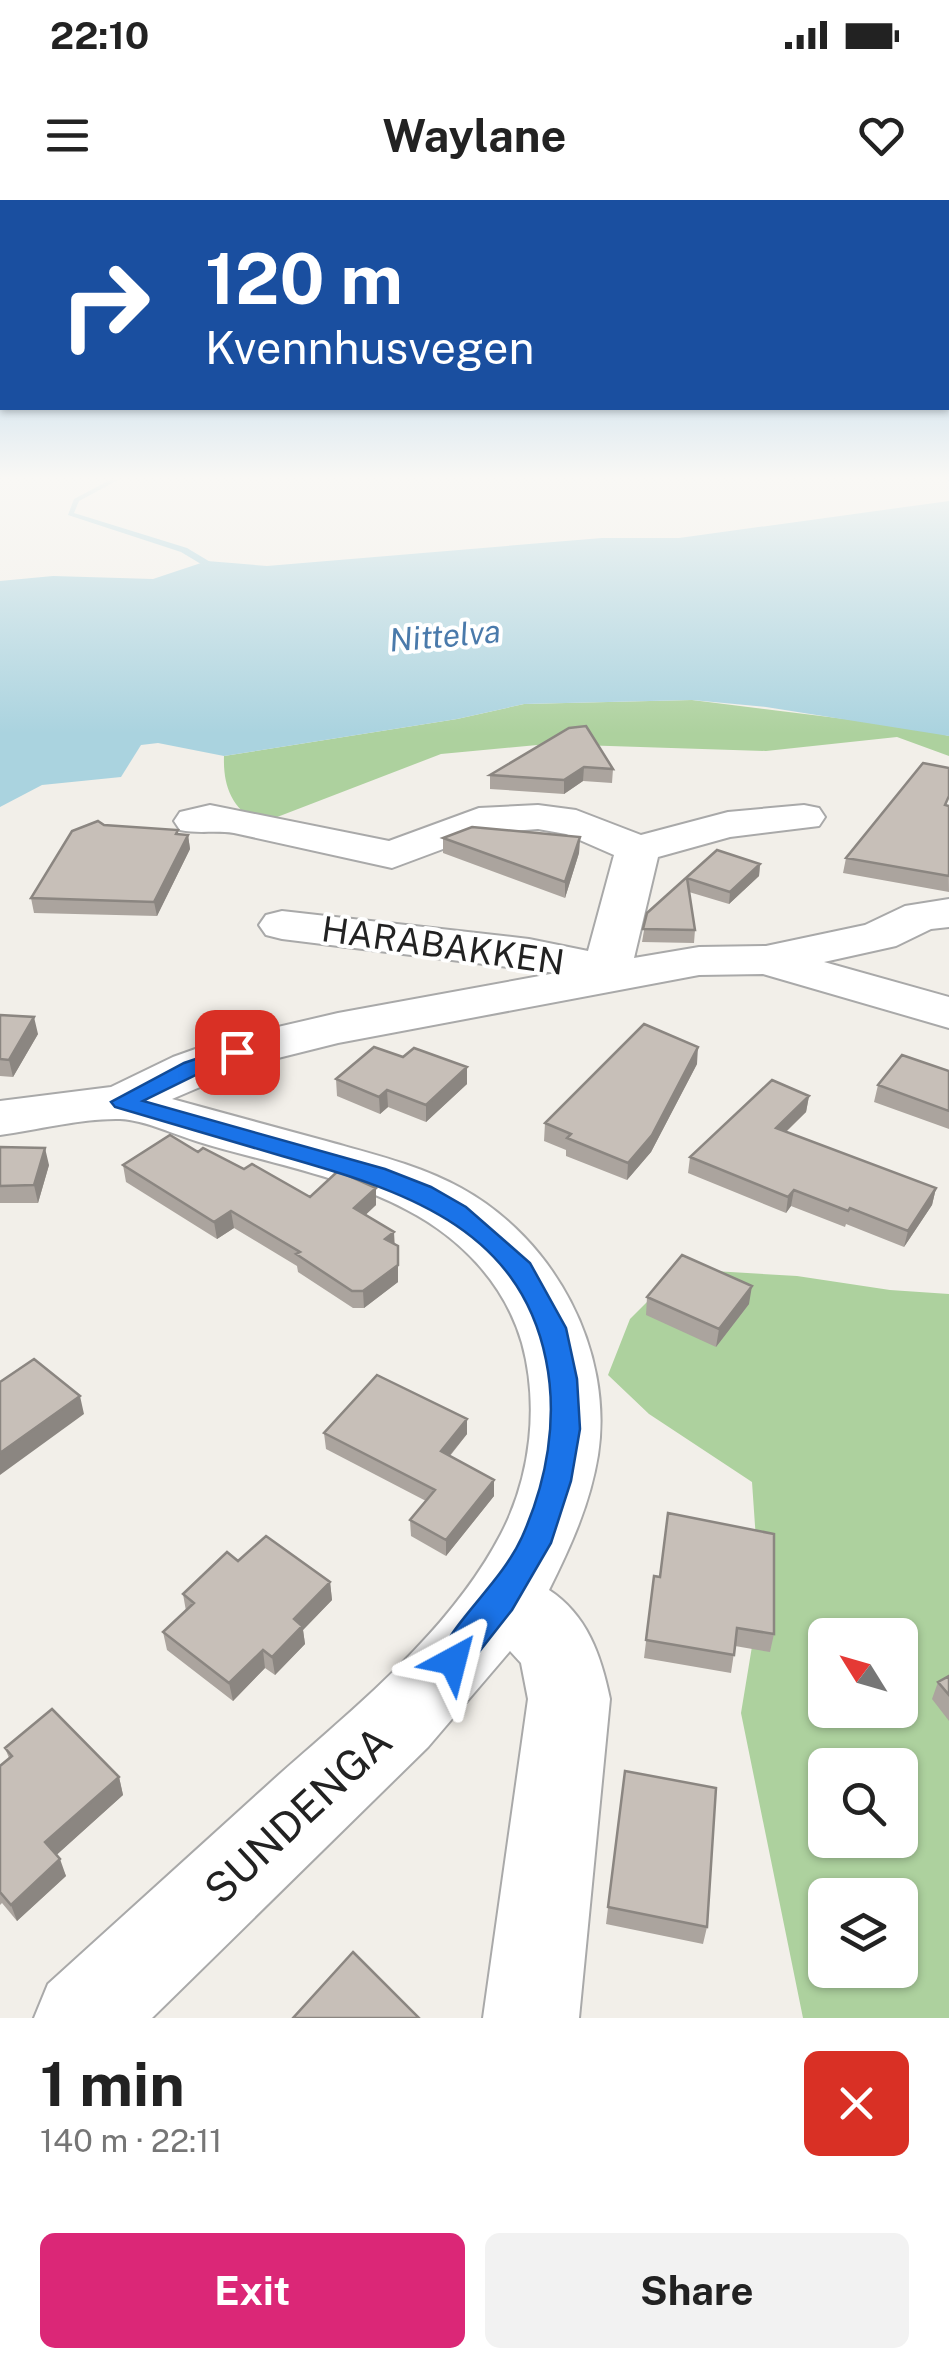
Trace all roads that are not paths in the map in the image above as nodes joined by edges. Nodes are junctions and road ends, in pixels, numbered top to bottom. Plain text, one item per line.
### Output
1 (804, 817) dead end
2 (195, 821) dead end
3 (638, 849) junction
4 (949, 913) edge
5 (282, 925) dead end
6 (765, 960) junction
7 (605, 980) junction
8 (949, 1013) edge
9 (123, 1102) junction
10 (0, 1118) edge
11 (500, 1600) junction
12 (82, 2018) edge
13 (531, 2018) edge

1 - 3 street
2 - 3 street
3 - 7 street, HARABAKKEN
4 - 6 street
5 - 7 street, HARABAKKEN
6 - 7 street
6 - 8 street
7 - 9 street
9 - 10 street
9 - 11 street, SUNDENGA
11 - 12 street, SUNDENGA
11 - 13 street

